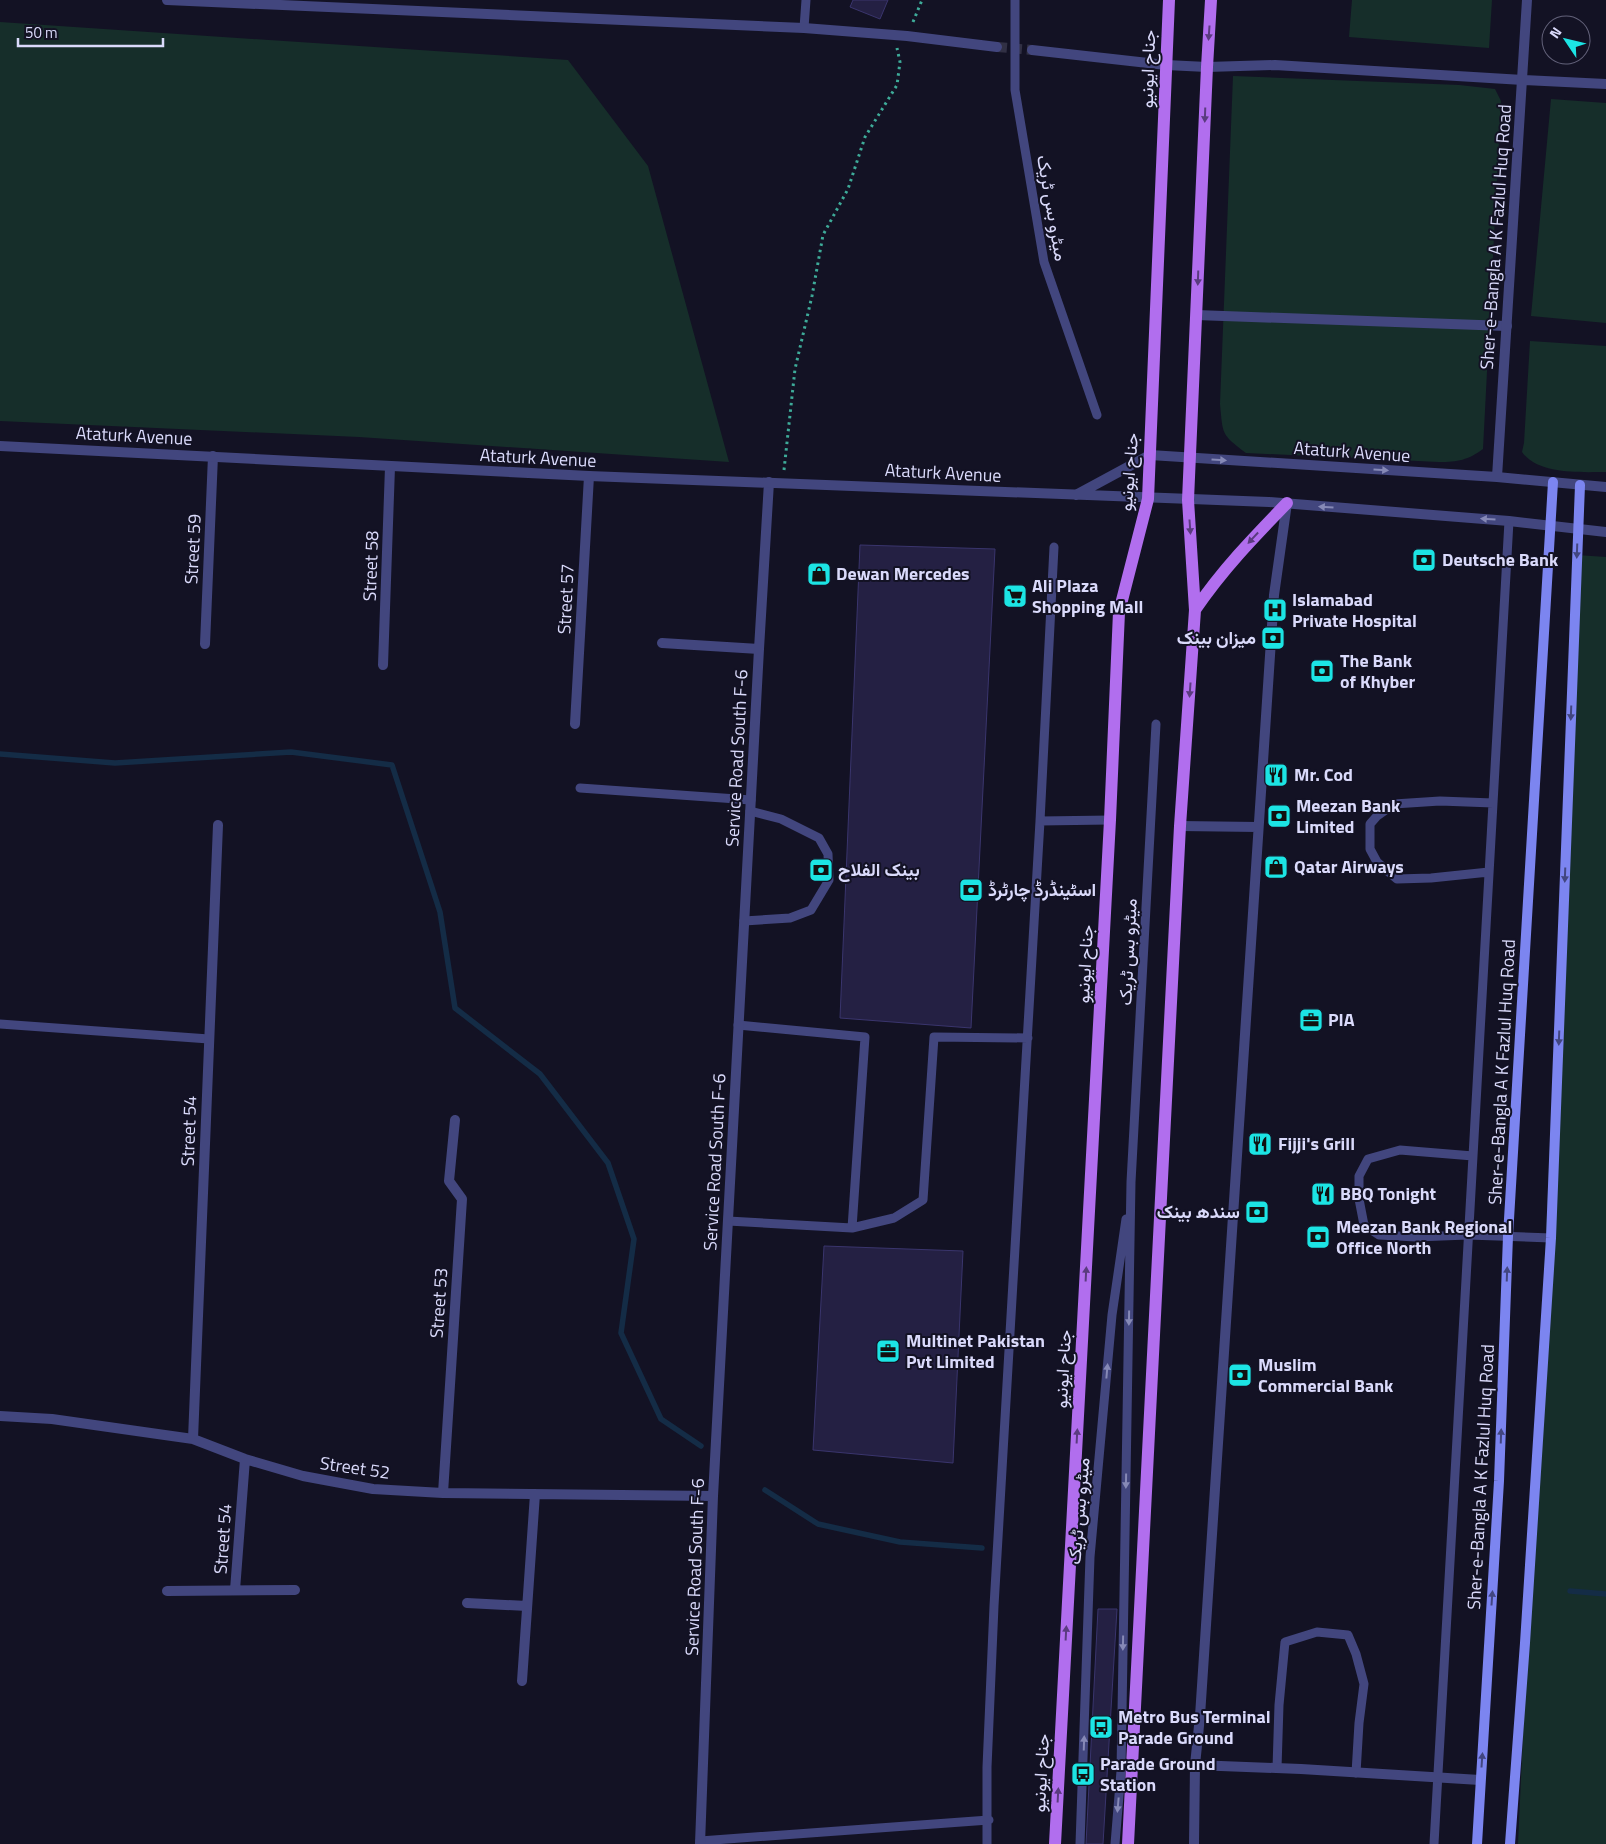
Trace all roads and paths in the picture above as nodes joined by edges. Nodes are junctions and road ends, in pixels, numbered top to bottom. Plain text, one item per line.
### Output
1 (167, 0) edge
2 (806, 0) edge
3 (922, 0) edge
4 (1015, 0) edge
5 (1169, 0) edge
6 (1211, 0) edge
7 (1527, 0) edge
8 (804, 28) junction
9 (894, 36) junction
10 (907, 36) junction
11 (997, 47) tunnel mouth
12 (1032, 50) tunnel mouth
13 (1166, 65) junction
14 (1207, 67) junction
15 (1523, 80) junction
16 (1606, 84) edge
17 (1196, 315) junction
18 (1507, 326) junction
19 (1097, 415) dead end
20 (0, 446) edge
21 (1150, 455) junction
22 (213, 456) junction
23 (1190, 458) junction
24 (390, 467) junction
25 (589, 476) junction
26 (1497, 477) junction
27 (769, 482) junction
28 (1553, 482) junction
29 (782, 483) junction
30 (1580, 484) junction
31 (1606, 487) edge
32 (1076, 496) junction
33 (1148, 499) junction
34 (1188, 500) junction
35 (1287, 504) junction
36 (1509, 521) junction
37 (1551, 527) junction
38 (1578, 529) junction
39 (1606, 532) edge
40 (1054, 547) dead end
41 (1195, 610) junction
42 (662, 643) dead end
43 (204, 644) dead end
44 (759, 649) junction
45 (383, 665) dead end
46 (575, 724) dead end
47 (1156, 724) dead end
48 (580, 788) dead end
49 (751, 800) junction
50 (1493, 803) junction
51 (750, 811) junction
52 (1110, 820) junction
53 (1040, 821) junction
54 (218, 825) dead end
55 (1180, 826) junction
56 (1258, 827) junction
57 (1489, 872) junction
58 (744, 920) junction
59 (0, 1024) edge
60 (738, 1025) junction
61 (1028, 1038) junction
62 (209, 1039) junction
63 (454, 1120) dead end
64 (1473, 1156) junction
65 (1131, 1182) junction
66 (728, 1222) junction
67 (852, 1228) junction
68 (1468, 1235) junction
69 (1508, 1236) junction
70 (1551, 1238) junction
71 (0, 1416) edge
72 (193, 1439) junction
73 (245, 1460) junction
74 (443, 1493) junction
75 (536, 1494) junction
76 (713, 1496) junction
77 (235, 1590) junction
78 (294, 1590) dead end
79 (168, 1591) dead end
80 (467, 1603) dead end
81 (527, 1606) junction
82 (522, 1681) dead end
83 (1195, 1765) junction
84 (1277, 1768) junction
85 (1356, 1772) junction
86 (1438, 1777) junction
87 (1480, 1780) junction
88 (988, 1820) junction
89 (700, 1842) edge
90 (987, 1844) edge
91 (1055, 1844) edge
92 (1080, 1844) edge
93 (1115, 1844) edge
94 (1128, 1844) edge
95 (1194, 1844) edge
96 (1434, 1844) edge
97 (1477, 1844) edge
98 (1510, 1844) edge

1 - 8 street
2 - 8 lane
3 - 10 path
4 - 19 lane, میٹرو بس ٹریک
5 - 13 main road, جناح ایونیو
6 -> 14 main road
7 - 15 street, Sher-e-Bangla A K Fazlul Huq Road
8 - 9 street
9 - 10 street
9 - 29 path
10 - 11 street
12 - 13 street
13 - 14 street
13 - 21 main road, جناح ایونیو
14 - 15 street
14 -> 17 main road
15 - 16 street
15 - 18 street, Sher-e-Bangla A K Fazlul Huq Road
17 - 18 street
17 - 23 main road
18 - 26 street, Sher-e-Bangla A K Fazlul Huq Road
20 - 22 street, Ataturk Avenue
21 - 23 street, Ataturk Avenue
21 - 32 street
21 - 33 main road, جناح ایونیو
22 - 24 street, Ataturk Avenue
22 - 43 street, Street 59
23 -> 26 street, Ataturk Avenue
23 - 34 main road
24 - 25 street, Ataturk Avenue
24 - 45 street, Street 58
25 - 27 street, Ataturk Avenue
25 - 46 street, Street 57
26 - 28 street, Ataturk Avenue
27 - 29 street, Ataturk Avenue
27 - 44 street, Service Road South F-6
28 - 30 street, Ataturk Avenue
28 - 37 main road, Sher-e-Bangla A K Fazlul Huq Road
29 - 32 street, Ataturk Avenue
30 - 31 street, Ataturk Avenue
30 - 38 main road
32 - 33 street, Ataturk Avenue
33 - 34 street, Ataturk Avenue
33 - 52 main road, جناح ایونیو
34 - 35 street, Ataturk Avenue
34 -> 41 main road
36 -> 35 street, Ataturk Avenue
35 -> 41 main road
35 - 56 street
36 - 37 street, Ataturk Avenue
36 - 50 lane
37 - 38 street, Ataturk Avenue
37 - 69 main road, Sher-e-Bangla A K Fazlul Huq Road
38 - 39 street, Ataturk Avenue
38 -> 70 main road
40 - 53 lane
41 -> 55 main road
42 - 44 street
44 - 49 street, Service Road South F-6
47 - 65 lane, میٹرو بس ٹریک
48 - 49 lane
49 - 51 street, Service Road South F-6
50 - 57 lane
50 - 57 lane
51 - 58 street, Service Road South F-6
51 - 58 lane
52 - 53 lane
91 -> 52 main road, جناح ایونیو
53 - 61 lane
54 - 62 street, Street 54
55 - 56 street
55 - 94 main road
56 - 83 street
57 - 64 lane
58 - 60 street, Service Road South F-6
59 - 62 lane
60 - 66 street, Service Road South F-6
60 - 67 lane
61 - 67 lane
61 - 88 lane
62 - 72 street, Street 54
63 - 74 street, Street 53
64 - 68 lane
64 - 68 lane
92 -> 65 lane, میٹرو بس ٹریک
65 -> 93 lane, میٹرو بس ٹریک
66 - 67 lane
66 - 76 street, Service Road South F-6
68 - 69 lane
68 - 86 lane
69 - 70 lane
87 -> 69 main road, Sher-e-Bangla A K Fazlul Huq Road
70 - 98 main road
71 - 72 street, Street 52
72 - 73 street, Street 52
73 - 74 street, Street 52
73 - 77 street, Street 54
74 - 75 street, Street 52
75 - 76 street, Street 52
75 - 81 street
76 - 89 street, Service Road South F-6
77 - 78 street, Street 54
77 - 79 street, Street 54
80 - 81 street
81 - 82 street
83 - 84 street
83 - 95 street
84 - 85 street
84 - 85 lane
85 - 86 street
86 - 87 street
86 - 96 lane
87 - 97 main road, Sher-e-Bangla A K Fazlul Huq Road
88 - 89 lane
88 - 90 lane

